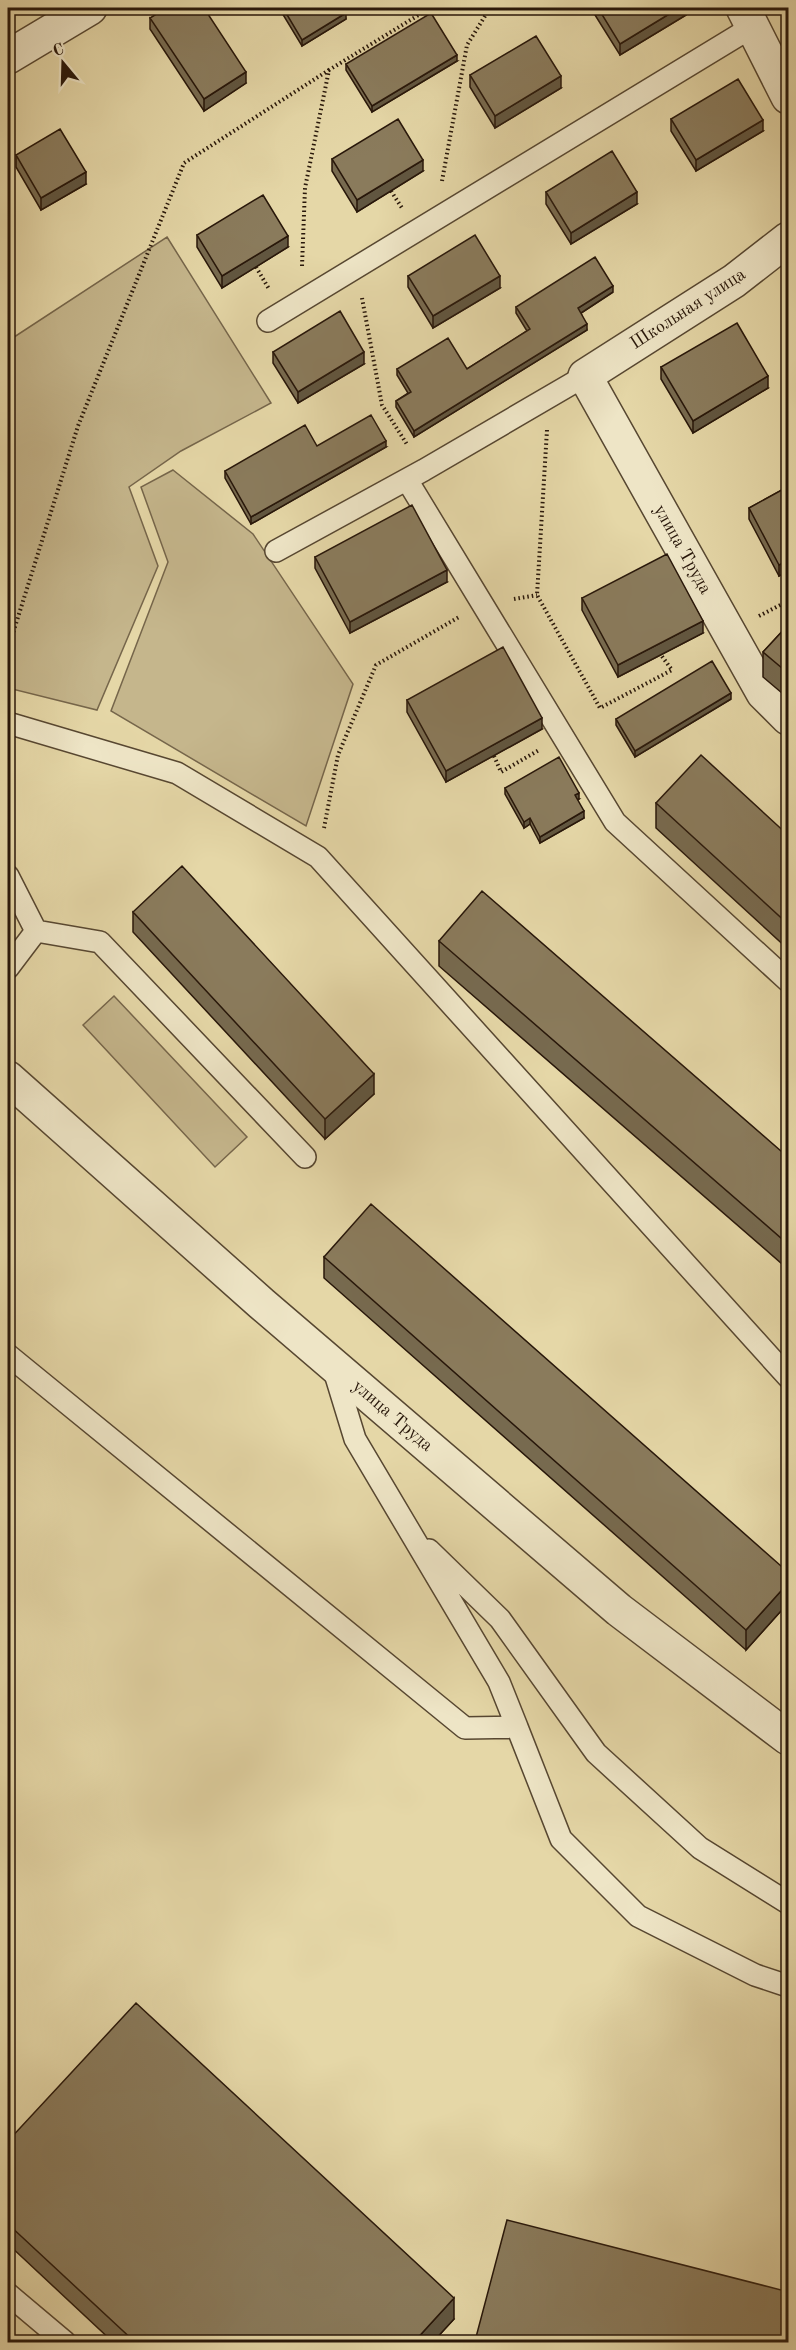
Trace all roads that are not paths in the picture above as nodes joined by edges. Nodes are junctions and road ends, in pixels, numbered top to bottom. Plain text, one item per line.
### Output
1 (90, 8) edge
2 (747, 17) edge
3 (8, 57) edge
4 (789, 97) edge
5 (789, 238) edge
6 (268, 321) dead end
7 (585, 376) junction
8 (415, 475) junction
9 (276, 551) dead end
10 (789, 718) edge
11 (8, 723) edge
12 (8, 876) edge
13 (36, 931) junction
14 (8, 968) edge
15 (789, 981) edge
16 (8, 1078) edge
17 (305, 1157) dead end
18 (8, 1355) edge
19 (332, 1364) junction
20 (789, 1377) edge
21 (409, 1531) junction
22 (517, 1727) junction
23 (789, 1738) edge
24 (789, 1903) edge
25 (789, 1986) edge
26 (8, 2294) edge
27 (65, 2343) edge

1 - 3 street
2 - 4 street
2 - 6 lane
5 - 7 street, Школьная улица
7 - 8 lane
7 - 10 street, улица Труда
8 - 9 lane
8 - 15 lane
11 - 20 lane
12 - 13 lane
13 - 14 lane
13 - 17 lane
16 - 19 street, улица Труда
18 - 22 lane
19 - 21 lane
19 - 23 street, улица Труда
21 - 22 lane
21 - 24 lane
22 - 25 lane
26 - 27 lane

